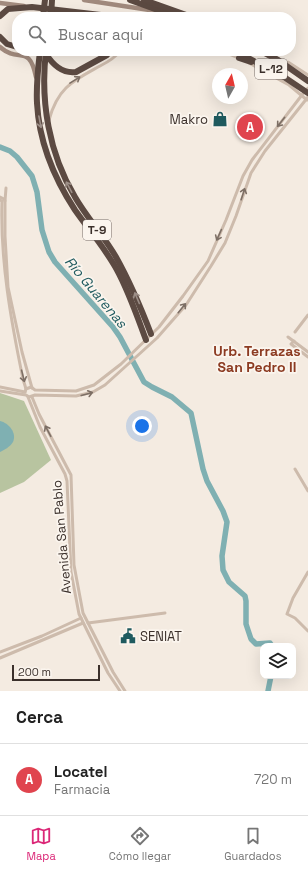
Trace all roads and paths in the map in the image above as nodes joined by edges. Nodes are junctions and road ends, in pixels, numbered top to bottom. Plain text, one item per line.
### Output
1 (46, 0) edge
2 (52, 0) edge
3 (84, 0) edge
4 (130, 0) edge
5 (144, 0) edge
6 (0, 3) edge
7 (32, 7) junction
8 (66, 11) junction
9 (44, 12) edge
10 (51, 12) edge
11 (69, 12) edge
12 (75, 12) edge
13 (162, 12) joint
14 (178, 12) edge
15 (0, 16) edge
16 (0, 37) edge
17 (12, 46) edge
18 (0, 47) edge
19 (12, 54) edge
20 (24, 56) edge
21 (43, 56) edge
22 (44, 56) edge
23 (47, 56) edge
24 (105, 56) edge
25 (116, 56) edge
26 (234, 56) edge
27 (246, 56) edge
28 (270, 56) edge
29 (278, 56) edge
30 (239, 58) junction
31 (267, 67) junction
32 (308, 78) edge
33 (37, 83) junction
34 (306, 95) edge
35 (48, 123) junction
36 (6, 188) dead end
37 (0, 199) edge
38 (5, 202) junction
39 (308, 315) edge
40 (294, 332) dead end
41 (151, 334) junction
42 (288, 337) dead end
43 (149, 341) junction
44 (297, 345) junction
45 (308, 352) edge
46 (308, 357) edge
47 (0, 387) edge
48 (33, 389) junction
49 (0, 391) edge
50 (26, 393) junction
51 (33, 396) junction
52 (295, 469) dead end
53 (71, 480) junction
54 (67, 481) junction
55 (308, 491) edge
56 (71, 533) junction
57 (308, 572) edge
58 (74, 576) junction
59 (165, 613) dead end
60 (85, 616) junction
61 (81, 618) junction
62 (88, 622) junction
63 (83, 623) junction
64 (308, 631) edge
65 (0, 652) edge
66 (103, 653) junction
67 (99, 655) junction
68 (0, 658) edge
69 (106, 658) junction
70 (102, 660) junction
71 (120, 691) edge
72 (125, 691) edge

1 - 9 highway, bridge
2 - 10 highway, bridge
3 - 13 main road
4 - 13 highway
5 - 14 highway
6 - 7 main road
7 - 8 highway
7 - 15 highway
8 - 11 highway
8 - 12 highway
16 - 17 highway
18 - 19 main road
20 - 33 main road
21 - 33 highway, T-9
22 - 35 highway, T-9
23 - 24 highway
35 -> 25 street
26 - 30 street, L-12
27 - 31 highway, L-12
28 - 32 highway, L-12
29 - 32 highway
30 - 31 highway
30 - 34 street, L-12
31 - 34 highway, L-12
33 -> 43 highway, T-9
34 -> 41 street
43 -> 34 street
41 -> 35 highway, T-9
36 - 38 street
37 - 38 street
37 -> 50 street, Avenida San Pablo
38 - 48 street
39 - 40 street
41 - 43 street
41 - 43 street, T-9
42 - 44 street
43 - 48 street
51 -> 43 street
44 - 45 street
44 - 46 street
47 - 50 street
48 - 50 street
48 - 51 street
49 - 50 street
50 - 51 street
50 - 54 street, Avenida San Pablo
53 -> 51 street, Avenida San Pablo
52 - 55 street
53 - 54 street
53 - 56 street, Avenida San Pablo
54 - 56 street, Avenida San Pablo
56 - 58 street, Avenida San Pablo
57 - 64 street
58 - 60 street, Avenida San Pablo
58 - 61 street, Avenida San Pablo
59 - 62 street
60 - 61 street
60 - 62 street, Avenida San Pablo
61 - 63 street, Avenida San Pablo
61 - 65 street
62 - 63 street
62 - 66 street, Avenida San Pablo
63 - 67 street, Avenida San Pablo
63 - 68 street
66 - 67 street
66 - 69 street, Avenida San Pablo
67 - 70 street, Avenida San Pablo
69 - 70 street
69 - 72 street, Avenida San Pablo
70 - 71 street, Avenida San Pablo

